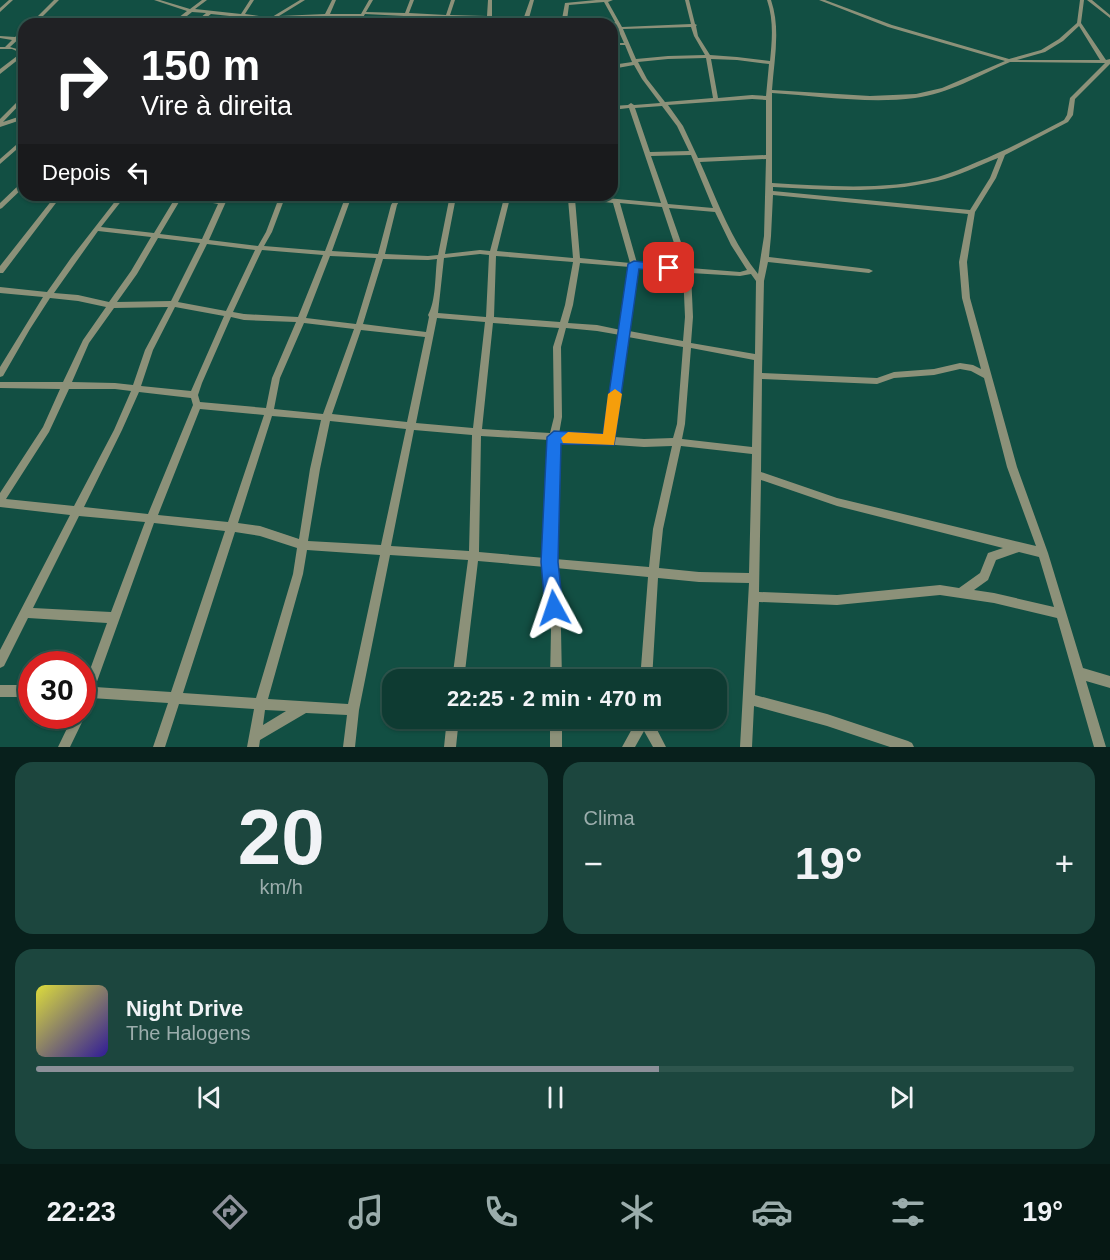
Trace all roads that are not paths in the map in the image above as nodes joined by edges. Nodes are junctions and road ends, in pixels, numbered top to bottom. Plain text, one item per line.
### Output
1 (11, 0) edge
2 (57, 0) edge
3 (156, 0) edge
4 (205, 0) edge
5 (252, 0) edge
6 (303, 0) edge
7 (334, 0) edge
8 (371, 0) edge
9 (412, 0) edge
10 (453, 0) edge
11 (490, 0) edge
12 (532, 0) edge
13 (605, 0) edge
14 (611, 0) edge
15 (687, 0) edge
16 (769, 0) edge
17 (821, 0) edge
18 (1082, 0) edge
19 (1089, 0) edge
20 (165, 1) edge
21 (0, 11) edge
22 (192, 11) junction
23 (209, 13) junction
24 (363, 14) junction
25 (407, 14) junction
26 (276, 15) junction
27 (328, 15) junction
28 (448, 16) junction
29 (242, 17) junction
30 (1110, 17) edge
31 (38, 18) edge
32 (182, 18) edge
33 (203, 18) edge
34 (259, 18) edge
35 (271, 18) edge
36 (326, 18) edge
37 (361, 18) edge
38 (405, 18) edge
39 (465, 18) edge
40 (490, 18) edge
41 (527, 18) edge
42 (565, 18) edge
43 (615, 18) edge
44 (1079, 23) junction
45 (695, 25) junction
46 (619, 26) joint
47 (0, 37) edge
48 (16, 39) joint
49 (618, 44) edge
50 (626, 44) junction
51 (7, 47) junction
52 (0, 48) edge
53 (18, 51) edge
54 (708, 57) junction
55 (18, 58) edge
56 (1011, 61) junction
57 (634, 62) junction
58 (1108, 62) edge
59 (771, 63) junction
60 (618, 66) edge
61 (0, 72) edge
62 (769, 94) junction
63 (716, 100) junction
64 (18, 104) edge
65 (664, 104) junction
66 (631, 105) junction
67 (618, 107) edge
68 (18, 119) edge
69 (1, 123) edge
70 (18, 124) edge
71 (18, 146) edge
72 (649, 154) junction
73 (1002, 154) junction
74 (695, 157) junction
75 (767, 157) junction
76 (0, 162) edge
77 (18, 189) edge
78 (769, 189) junction
79 (54, 201) edge
80 (118, 201) edge
81 (177, 201) edge
82 (211, 201) edge
83 (281, 201) edge
84 (347, 201) edge
85 (396, 201) edge
86 (452, 201) edge
87 (507, 201) edge
88 (572, 201) edge
89 (616, 201) joint
90 (221, 203) joint
91 (664, 205) junction
92 (0, 207) edge
93 (716, 210) junction
94 (972, 212) junction
95 (97, 229) junction
96 (156, 234) junction
97 (206, 241) junction
98 (260, 248) junction
99 (327, 253) junction
100 (493, 254) junction
101 (380, 256) junction
102 (441, 257) junction
103 (578, 259) junction
104 (766, 259) junction
105 (634, 264) junction
106 (687, 270) junction
107 (0, 271) edge
108 (869, 271) dead end
109 (751, 272) junction
110 (760, 281) junction
111 (0, 290) edge
112 (49, 294) junction
113 (172, 304) junction
114 (110, 305) junction
115 (228, 315) junction
116 (432, 315) junction
117 (489, 318) junction
118 (302, 320) junction
119 (562, 325) junction
120 (358, 328) junction
121 (622, 333) junction
122 (428, 335) junction
123 (687, 343) junction
124 (758, 358) junction
125 (0, 374) edge
126 (758, 376) junction
127 (987, 376) junction
128 (0, 385) edge
129 (67, 387) junction
130 (136, 389) junction
131 (194, 394) junction
132 (197, 405) junction
133 (269, 413) junction
134 (326, 418) junction
135 (410, 424) junction
136 (477, 432) junction
137 (554, 437) junction
138 (609, 441) junction
139 (676, 442) junction
140 (755, 451) junction
141 (756, 474) junction
142 (0, 502) edge
143 (78, 509) junction
144 (152, 519) junction
145 (233, 527) junction
146 (303, 545) junction
147 (1016, 547) junction
148 (388, 550) junction
149 (1043, 554) junction
150 (474, 556) junction
151 (550, 562) junction
152 (653, 573) junction
153 (753, 578) junction
154 (962, 592) junction
155 (754, 597) junction
156 (25, 613) junction
157 (1061, 614) junction
158 (115, 618) junction
159 (0, 662) edge
160 (96, 666) edge
161 (459, 669) edge
162 (556, 669) edge
163 (647, 669) edge
164 (1079, 673) junction
165 (1110, 682) edge
166 (0, 691) edge
167 (18, 692) edge
168 (96, 693) edge
169 (175, 698) junction
170 (749, 699) junction
171 (261, 702) junction
172 (306, 706) junction
173 (353, 710) junction
174 (73, 729) edge
175 (452, 729) edge
176 (556, 729) edge
177 (639, 729) edge
178 (650, 729) edge
179 (254, 742) edge
180 (64, 747) edge
181 (159, 747) edge
182 (349, 747) edge
183 (450, 747) edge
184 (556, 747) edge
185 (628, 747) edge
186 (660, 747) edge
187 (746, 747) edge
188 (908, 747) edge
189 (1100, 747) edge

1 - 21 street
2 - 31 street
3 - 20 street
4 - 22 street
5 - 29 street
6 - 26 street
7 - 27 street
8 - 24 street
9 - 25 street
10 - 28 street
11 - 40 street
12 - 41 street
13 - 14 street
13 - 42 street
13 - 43 street
15 - 45 street
16 - 59 street
17 - 56 street
18 - 44 street
19 - 30 street
20 - 22 street
22 - 23 street
22 - 32 street
23 - 29 street
23 - 33 street
24 - 25 street
24 - 27 street
24 - 37 street
25 - 28 street
25 - 38 street
26 - 27 street
26 - 35 street
27 - 36 street
28 - 39 street
29 - 34 street
44 - 56 street
44 - 58 street
45 - 46 street
45 - 54 street
46 - 50 street
47 - 48 street
48 - 51 street
49 - 50 street
50 - 57 street
51 - 52 street
51 - 53 street
54 - 57 street
54 - 59 street
54 - 63 street
55 - 61 street
56 - 58 street
56 - 62 street
57 - 60 street
57 - 65 street
58 - 73 street
59 - 62 street
62 - 63 street
62 - 75 street
63 - 65 street
64 - 69 street
65 - 66 street
65 - 74 street
66 - 67 street
66 - 72 street
68 - 69 street
69 - 70 street
71 - 76 street
72 - 74 street
72 - 91 street
73 - 78 street
73 - 94 street
74 - 75 street
74 - 93 street
75 - 78 street
77 - 92 street
78 - 94 street
78 - 104 street
79 - 107 street
80 - 95 street
81 - 96 street
82 - 90 street
83 - 98 street
84 - 99 street
85 - 101 street
86 - 102 street
87 - 100 street
88 - 103 street
89 - 91 street
89 - 105 street
90 - 97 street
91 - 93 street
91 - 106 street
93 - 109 street
94 - 127 street
95 - 96 street
95 - 112 street
96 - 97 street
96 - 114 street
97 - 98 street
97 - 113 street
98 - 99 street
98 - 115 street
99 - 101 street
99 - 118 street
100 - 102 street
100 - 103 street
100 - 117 street
101 - 102 street
101 - 120 street
102 - 116 street
103 - 105 street
103 - 119 street
104 - 108 street
104 - 110 street
105 - 106 street
105 - 121 street
106 - 109 street
106 - 123 street
109 - 110 street
110 - 124 street
111 - 112 street
112 - 114 street
112 - 125 street
113 - 114 street
113 - 115 street
113 - 130 street
114 - 129 street
115 - 118 street
115 - 131 street
116 - 117 street
116 - 122 street
117 - 119 street
117 - 136 street
118 - 120 street
118 - 133 street
119 - 121 street
119 - 137 street
120 - 122 street
120 - 134 street
121 - 123 street
121 - 138 street
122 - 135 street
123 - 124 street
123 - 139 street
124 - 126 street
126 - 127 street
126 - 140 street
127 - 149 street
128 - 129 street
129 - 130 street
129 - 142 street
130 - 131 street
130 - 143 street
131 - 132 street
132 - 133 street
132 - 144 street
133 - 134 street
133 - 145 street
134 - 135 street
134 - 146 street
135 - 136 street
135 - 148 street
136 - 137 street
136 - 150 street
137 - 138 street
137 - 151 street
138 - 139 street
139 - 140 street
139 - 152 street
140 - 141 street
141 - 147 street
141 - 153 street
142 - 143 street
143 - 144 street
143 - 156 street
144 - 145 street
144 - 158 street
145 - 146 street
145 - 169 street
146 - 148 street
146 - 171 street
147 - 149 street
147 - 154 street
148 - 150 street
148 - 173 street
149 - 157 street
150 - 151 street
150 - 161 street
151 - 152 street
151 - 162 street
152 - 153 street
152 - 163 street
153 - 155 street
154 - 155 street
154 - 157 street
155 - 170 street
156 - 158 street
156 - 159 street
157 - 164 street
158 - 160 street
164 - 165 street
164 - 189 street
166 - 167 street
168 - 169 street
169 - 171 street
169 - 181 street
170 - 187 street
170 - 188 street
171 - 172 street
171 - 179 street
172 - 173 street
172 - 179 street
173 - 182 street
174 - 180 street
175 - 183 street
176 - 184 street
177 - 185 street
178 - 186 street

